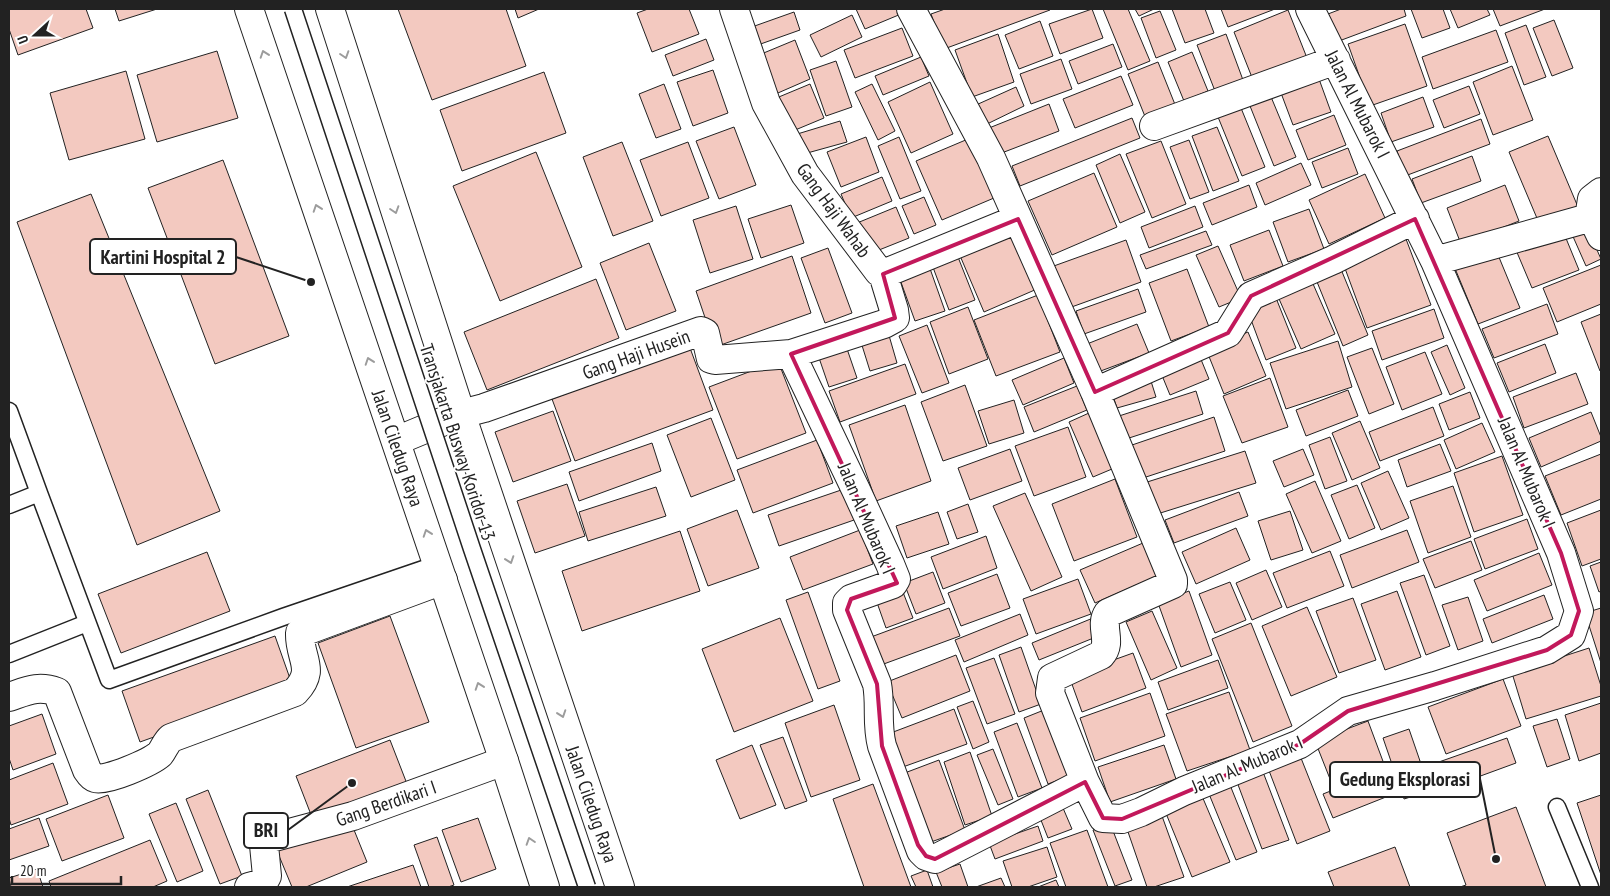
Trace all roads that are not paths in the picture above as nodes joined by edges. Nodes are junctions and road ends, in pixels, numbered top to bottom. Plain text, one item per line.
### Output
1 (249, 9) edge
2 (293, 9) edge
3 (330, 9) edge
4 (734, 9) edge
5 (911, 9) edge
6 (1310, 9) edge
7 (1336, 60) junction
8 (1154, 126) dead end
9 (1598, 215) edge
10 (1415, 218) junction
11 (1018, 219) junction
12 (1435, 261) junction
13 (883, 274) junction
14 (791, 354) junction
15 (1095, 392) junction
16 (9, 411) edge
17 (461, 414) junction
18 (396, 441) junction
19 (39, 493) junction
20 (9, 505) edge
21 (440, 572) junction
22 (87, 623) junction
23 (9, 654) edge
24 (9, 697) edge
25 (504, 762) junction
26 (1085, 782) junction
27 (1557, 807) dead end
28 (249, 887) edge
29 (545, 887) edge
30 (587, 887) edge
31 (620, 887) edge
32 (1590, 887) edge

18 -> 1 street, Jalan Ciledug Raya
2 - 30 lane, Transjakarta Busway Koridor 13, bridge
3 -> 17 street, Jalan Ciledug Raya
4 - 13 street, Gang Haji Wahab
5 - 11 street
6 - 7 street, Jalan Al Mubarok I
7 - 8 street
7 - 10 street, Jalan Al Mubarok I
9 - 12 street
10 - 12 street, Jalan Al Mubarok I
10 - 15 street
11 - 13 street, Gang Haji Wahab
11 - 15 street
12 - 26 street, Jalan Al Mubarok I
13 - 14 street, Gang Haji Husein
14 - 17 street, Gang Haji Husein
14 - 26 street, Jalan Al Mubarok I
15 - 26 street
16 - 19 lane
17 - 18 street
17 -> 31 street, Jalan Ciledug Raya
21 -> 18 street, Jalan Ciledug Raya
19 - 20 lane
19 - 22 lane
21 - 22 lane
21 - 24 street
25 -> 21 street, Jalan Ciledug Raya
22 - 23 lane
25 - 28 street, Gang Berdikari I
29 -> 25 street, Jalan Ciledug Raya
27 - 32 lane

